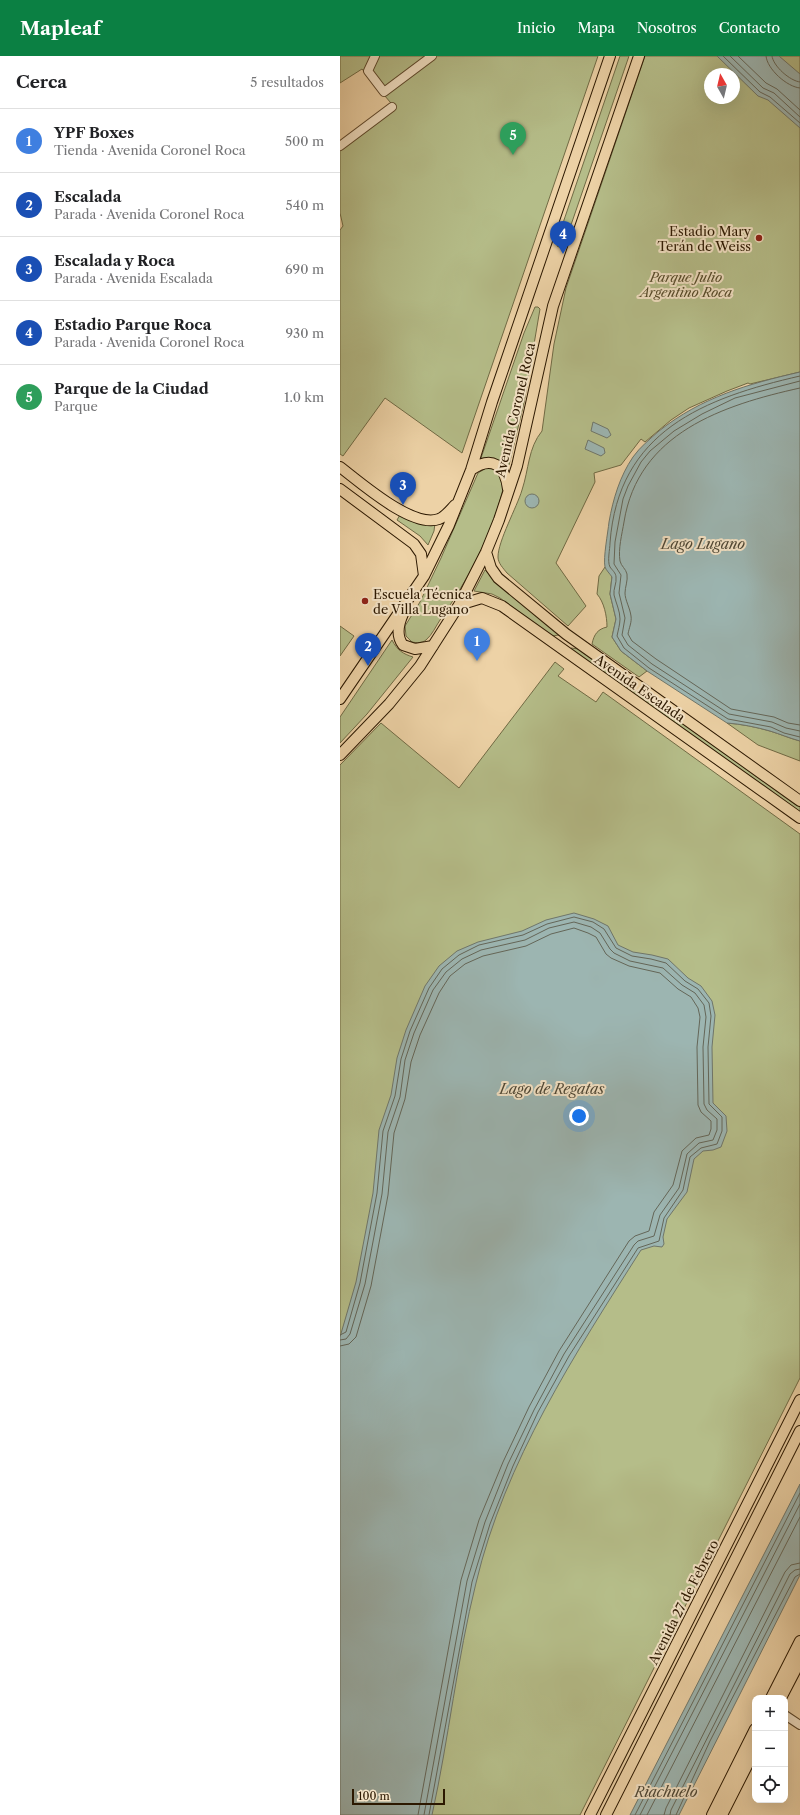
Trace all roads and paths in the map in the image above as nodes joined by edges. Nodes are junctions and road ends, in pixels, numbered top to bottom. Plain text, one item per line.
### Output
1 (375, 56) edge
2 (432, 56) edge
3 (610, 56) edge
4 (639, 56) edge
5 (392, 107) dead end
6 (340, 146) edge
7 (340, 468) edge
8 (471, 470) junction
9 (340, 488) edge
10 (509, 491) junction
11 (349, 495) junction
12 (359, 502) junction
13 (458, 502) junction
14 (396, 508) junction
15 (486, 552) junction
16 (424, 576) junction
17 (408, 602) junction
18 (459, 605) junction
19 (566, 634) junction
20 (558, 645) junction
21 (433, 646) junction
22 (340, 699) edge
23 (340, 755) edge
24 (800, 801) edge
25 (800, 818) edge
26 (800, 1400) edge
27 (800, 1431) edge
28 (800, 1641) edge
29 (800, 1646) edge
30 (798, 1667) edge
31 (773, 1695) edge
32 (783, 1695) edge
33 (788, 1716) edge
34 (800, 1726) edge
35 (754, 1731) edge
36 (752, 1756) edge
37 (590, 1815) edge
38 (606, 1815) edge
39 (712, 1815) edge
40 (722, 1815) edge

1 - 2 street
3 - 8 main road, Avenida Coronel Roca
4 - 10 main road, Avenida Coronel Roca
5 - 6 street
7 - 14 main road
8 - 10 main road
8 - 13 main road, Avenida Coronel Roca
9 - 11 main road
10 - 15 main road, Avenida Coronel Roca
11 - 12 main road
11 - 14 main road
12 - 14 main road
12 - 16 main road
13 - 14 main road
13 - 16 main road, Avenida Coronel Roca
15 - 18 main road, Avenida Coronel Roca
15 - 19 main road, Avenida Escalada
16 - 17 main road, Avenida Coronel Roca
17 - 21 main road
17 - 22 main road, Avenida Coronel Roca
18 - 20 main road, Avenida Escalada
18 - 21 main road, Avenida Coronel Roca
19 - 20 main road
19 - 24 main road, Avenida Escalada
20 - 25 main road, Avenida Escalada
21 - 23 main road, Avenida Coronel Roca
26 - 37 main road, Avenida 27 de Febrero
27 - 38 main road, Avenida 27 de Febrero
28 - 31 main road
29 - 30 main road
30 - 32 main road
33 - 34 street
35 - 39 main road
36 - 40 main road

